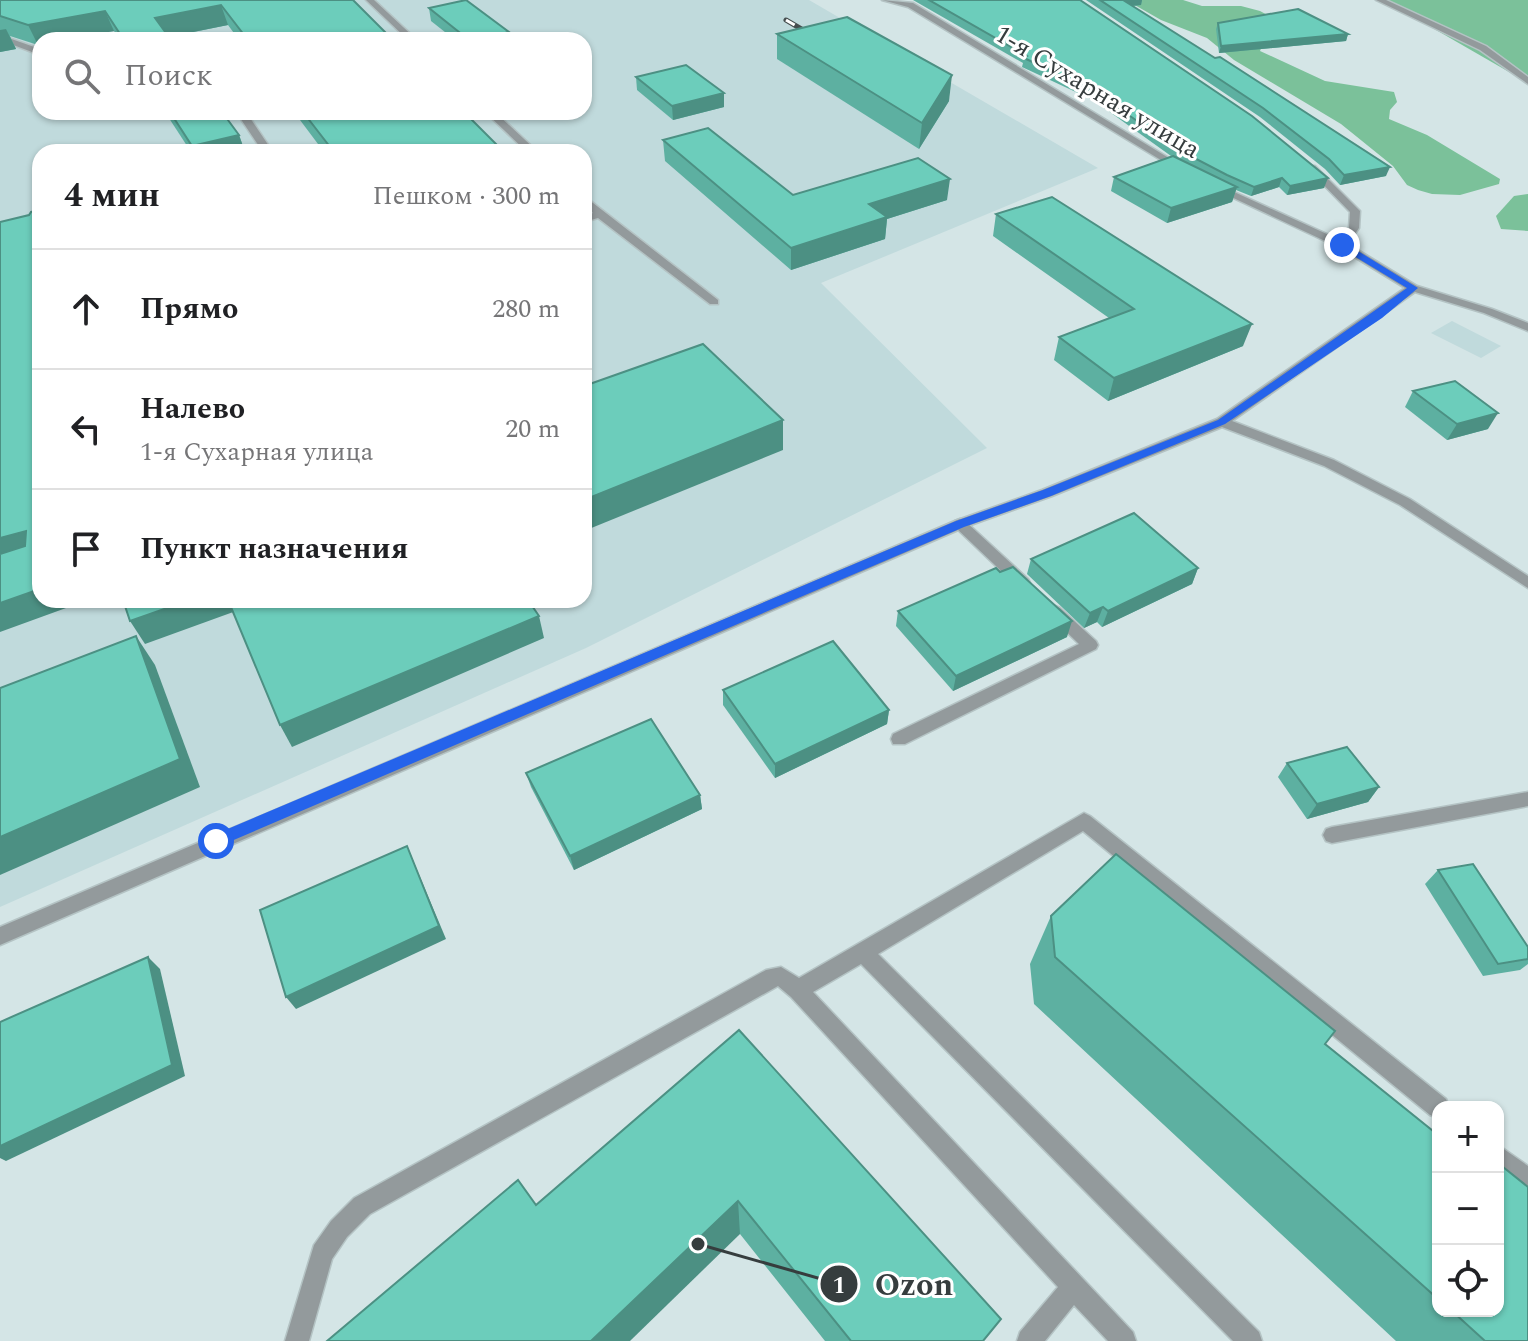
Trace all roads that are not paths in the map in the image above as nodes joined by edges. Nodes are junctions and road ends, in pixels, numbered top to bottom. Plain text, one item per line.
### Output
1 (370, 0) edge
2 (886, 0) edge
3 (1380, 0) edge
4 (404, 32) edge
5 (0, 37) edge
6 (32, 49) edge
7 (1528, 81) edge
8 (246, 120) edge
9 (499, 120) edge
10 (263, 144) edge
11 (524, 144) edge
12 (1304, 162) edge
13 (1191, 174) edge
14 (1205, 182) edge
15 (592, 206) edge
16 (600, 214) junction
17 (592, 216) edge
18 (1342, 245) junction
19 (1413, 288) junction
20 (714, 302) dead end
21 (1528, 327) edge
22 (1222, 422) junction
23 (960, 524) junction
24 (1528, 583) edge
25 (899, 739) dead end
26 (1528, 799) edge
27 (1332, 835) dead end
28 (0, 936) edge
29 (863, 952) junction
30 (798, 990) junction
31 (1432, 1102) edge
32 (1504, 1161) edge
33 (1528, 1180) edge
34 (1074, 1287) junction
35 (297, 1341) edge
36 (1029, 1341) edge
37 (1124, 1341) edge
38 (1250, 1341) edge

1 - 4 street
2 - 13 street, 1-я Сухарная улица
3 - 7 street
5 - 6 street
8 - 10 street
9 - 11 street
12 - 18 street
14 - 18 street, 1-я Сухарная улица
15 - 16 street
16 - 17 street
16 - 20 street
18 - 19 street, 1-я Сухарная улица
19 - 21 street, 1-я Сухарная улица
19 - 22 street
22 - 23 street
22 - 24 street
23 - 25 street
23 - 28 street
26 - 27 street
29 - 30 street
29 - 31 street
29 - 38 street
30 - 34 street
30 - 35 street
32 - 33 street
34 - 36 street
34 - 37 street

